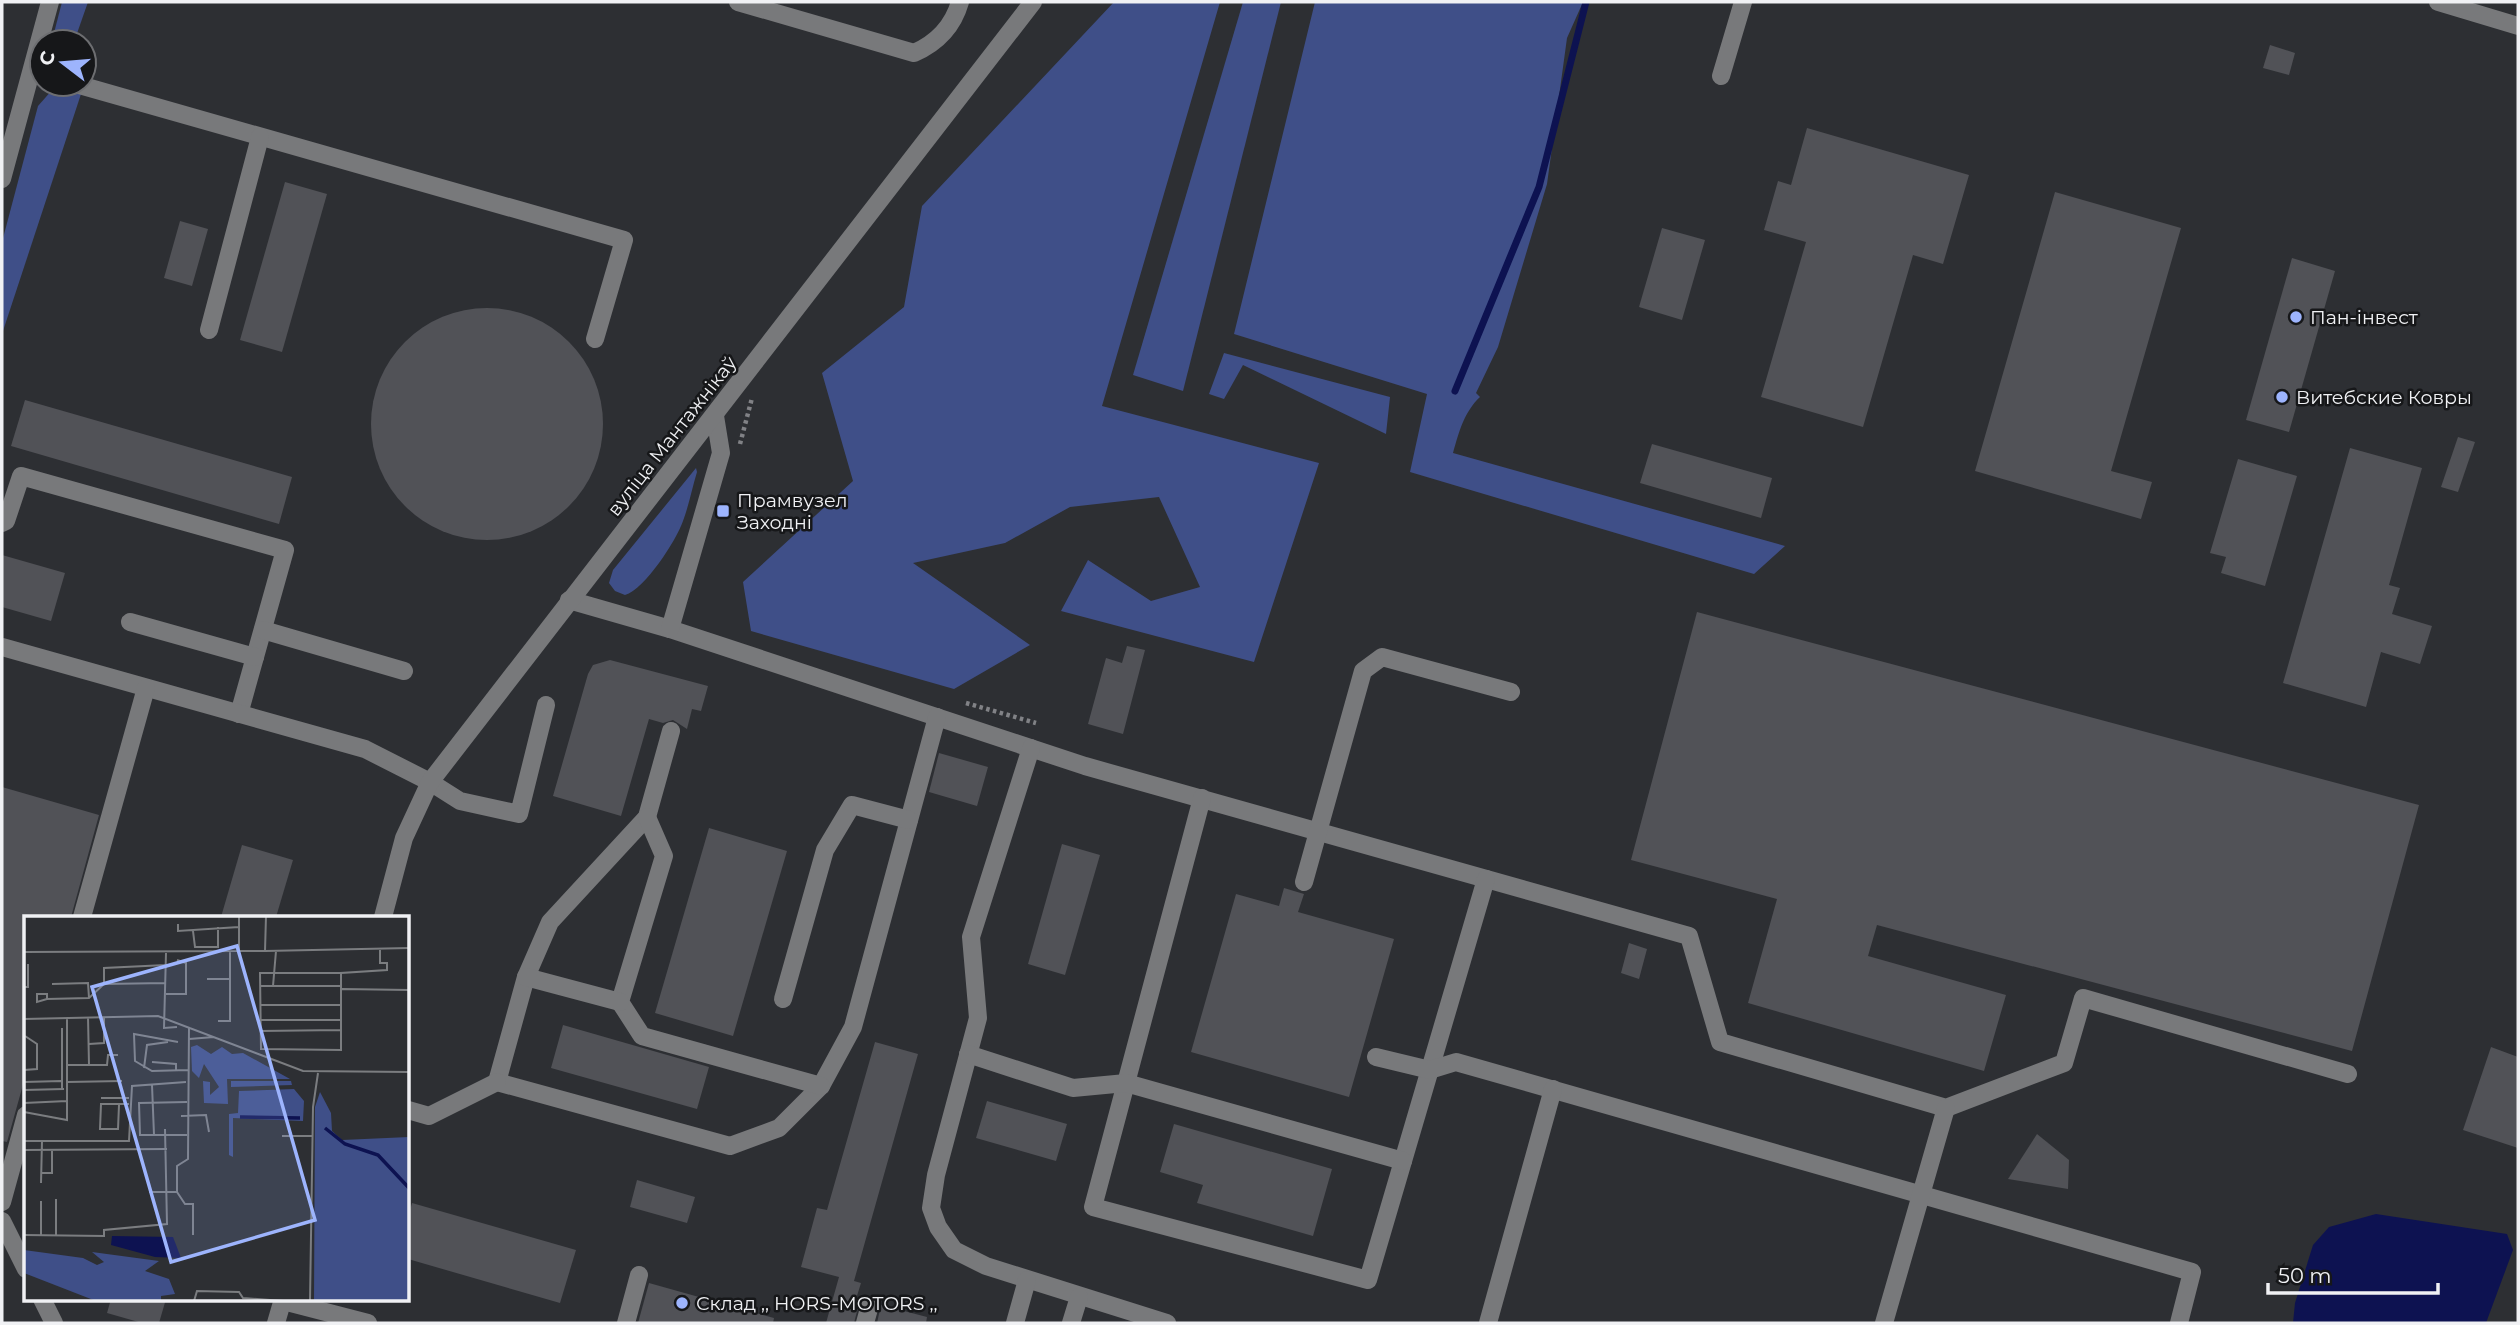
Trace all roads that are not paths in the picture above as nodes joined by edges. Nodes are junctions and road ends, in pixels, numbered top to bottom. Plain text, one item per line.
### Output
1 (50, 2) edge
2 (738, 2) edge
3 (960, 2) edge
4 (1033, 2) edge
5 (1743, 2) edge
6 (2438, 2) edge
7 (775, 7) edge
8 (2518, 26) edge
9 (45, 28) edge
10 (1721, 76) dead end
11 (98, 90) edge
12 (28, 98) edge
13 (260, 137) junction
14 (2, 179) edge
15 (209, 330) dead end
16 (595, 339) dead end
17 (715, 416) junction
18 (2, 523) edge
19 (569, 600) junction
20 (130, 622) dead end
21 (670, 629) junction
22 (263, 630) junction
23 (2, 647) edge
24 (255, 657) junction
25 (404, 671) dead end
26 (146, 688) junction
27 (1511, 692) dead end
28 (546, 705) dead end
29 (239, 714) junction
30 (937, 718) junction
31 (671, 732) dead end
32 (1031, 748) junction
33 (430, 782) junction
34 (1202, 798) junction
35 (647, 817) junction
36 (909, 820) junction
37 (1317, 831) junction
38 (1486, 879) junction
39 (1304, 882) dead end
40 (82, 916) edge
41 (383, 916) edge
42 (526, 977) junction
43 (783, 999) dead end
44 (620, 1002) junction
45 (968, 1054) junction
46 (1376, 1057) dead end
47 (1430, 1070) junction
48 (2348, 1074) dead end
49 (497, 1082) junction
50 (1126, 1083) junction
51 (821, 1086) junction
52 (1553, 1089) junction
53 (1946, 1108) junction
54 (410, 1111) edge
55 (24, 1122) edge
56 (1404, 1160) junction
57 (1922, 1195) junction
58 (2, 1202) edge
59 (2, 1221) edge
60 (24, 1265) edge
61 (639, 1275) dead end
62 (1027, 1280) junction
63 (1079, 1297) junction
64 (42, 1300) edge
65 (283, 1300) edge
66 (870, 1305) dead end
67 (54, 1323) edge
68 (276, 1323) edge
69 (368, 1323) edge
70 (626, 1323) edge
71 (865, 1323) edge
72 (1015, 1323) edge
73 (1071, 1323) edge
74 (1167, 1323) edge
75 (1488, 1323) edge
76 (1884, 1323) edge
77 (2179, 1323) edge

1 - 9 street
2 - 7 street
3 - 7 street
4 - 17 street, вуліца Мантажнікаў
5 - 10 street
6 - 8 street
11 - 13 street
12 - 14 street
13 - 15 street
13 - 16 street
17 - 19 street, вуліца Мантажнікаў
17 - 21 street
18 - 22 street
19 - 21 street
19 - 33 street, вуліца Мантажнікаў
20 - 24 street
21 - 30 street
22 - 24 street
22 - 25 street
23 - 26 street
24 - 29 street
26 - 29 street
26 - 40 street
27 - 37 street
28 - 33 street
29 - 33 street
30 - 32 street
30 - 36 street
31 - 35 street
32 - 34 street
32 - 45 street
33 - 41 street, вуліца Мантажнікаў
34 - 37 street
34 - 50 street
35 - 42 street
35 - 44 street
36 - 43 street
36 - 51 street
37 - 38 street
37 - 39 street
38 - 47 street
38 - 53 street
42 - 44 street
42 - 49 street
44 - 51 street
45 - 50 street
45 - 62 street
46 - 47 street
47 - 52 street
47 - 56 street
48 - 53 street
49 - 51 street
49 - 54 street
50 - 56 street
50 - 56 street
52 - 57 street
52 - 75 street
53 - 57 street
55 - 58 street
57 - 76 street
57 - 77 street
59 - 60 street
61 - 70 street
62 - 63 street
62 - 72 street
63 - 73 street
63 - 74 street
64 - 67 street
65 - 68 street
65 - 69 street
66 - 71 street

